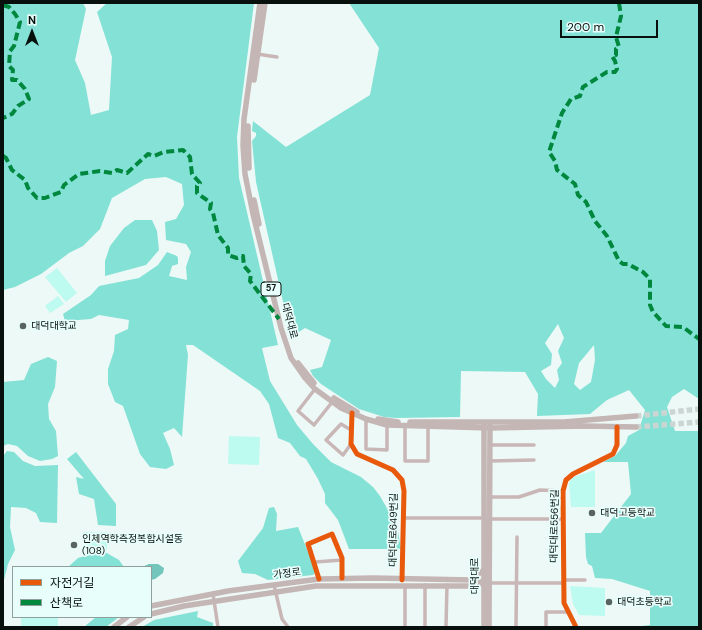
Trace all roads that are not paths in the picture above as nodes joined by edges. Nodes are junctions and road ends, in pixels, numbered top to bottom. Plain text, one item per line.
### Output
1 (260, 3) edge
2 (265, 3) edge
3 (256, 54) junction
4 (277, 56) dead end
5 (315, 388) junction
6 (333, 401) junction
7 (352, 413) junction
8 (636, 416) tunnel mouth
9 (366, 419) junction
10 (387, 425) junction
11 (405, 426) junction
12 (487, 426) junction
13 (618, 426) junction
14 (428, 427) junction
15 (636, 427) tunnel mouth
16 (351, 430) junction
17 (351, 444) junction
18 (490, 445) junction
19 (534, 445) dead end
20 (366, 449) junction
21 (359, 455) junction
22 (534, 460) dead end
23 (490, 461) junction
24 (563, 491) junction
25 (490, 497) junction
26 (403, 518) junction
27 (487, 518) junction
28 (563, 519) junction
29 (517, 537) dead end
30 (342, 560) junction
31 (314, 562) junction
32 (484, 569) junction
33 (342, 578) junction
34 (319, 579) junction
35 (472, 580) junction
36 (585, 580) dead end
37 (563, 581) junction
38 (403, 583) junction
39 (487, 583) junction
40 (517, 583) junction
41 (274, 585) junction
42 (425, 585) junction
43 (446, 585) junction
44 (275, 592) junction
45 (213, 594) junction
46 (214, 602) junction
47 (152, 606) edge
48 (568, 612) junction
49 (152, 614) edge
50 (126, 618) edge
51 (142, 618) edge
52 (114, 627) edge
53 (129, 627) edge
54 (218, 627) edge
55 (288, 627) edge
56 (405, 627) edge
57 (425, 627) edge
58 (446, 627) edge
59 (484, 627) edge
60 (489, 627) edge
61 (516, 627) edge
62 (546, 627) edge
63 (576, 627) edge

1 - 3 main road, 대덕대로 / 57
2 - 3 main road, 대덕대로 / 57
3 - 4 street
3 - 5 main road, 대덕대로 / 57
3 - 12 main road, 대덕대로 / 57
5 - 6 main road, 대덕대로 / 57
5 - 6 street
6 - 7 main road, 대덕대로 / 57
7 - 9 main road, 대덕대로 / 57
7 - 16 street
8 - 12 main road
9 - 10 main road, 대덕대로 / 57
9 - 20 street
10 - 11 main road, 대덕대로 / 57
10 - 20 street
11 - 14 main road, 대덕대로 / 57
11 - 14 street
12 - 13 main road
12 - 14 main road, 대덕대로 / 57
12 - 18 main road, 대덕대로
12 - 27 main road, 대덕대로
13 - 15 main road
13 - 24 street, 대덕대로556번길
16 - 17 street
16 - 17 street
17 - 21 street, 대덕대로649번길
18 - 19 street
18 - 23 main road, 대덕대로
20 - 21 street
21 - 26 street, 대덕대로649번길
22 - 23 street
23 - 25 main road, 대덕대로
24 - 25 street
24 - 28 street, 대덕대로556번길
25 - 27 main road, 대덕대로
26 - 27 street
26 - 38 street, 대덕대로649번길
27 - 28 street
27 - 32 main road, 대덕대로
27 - 39 main road, 대덕대로
28 - 37 street, 대덕대로556번길
29 - 40 street
30 - 31 street
30 - 31 street
30 - 33 street
31 - 34 street
32 - 35 main road
32 - 39 main road, 대덕대로
33 - 34 main road, 가정로
33 - 38 main road, 가정로
34 - 41 main road, 가정로
35 - 38 main road, 가정로
35 - 39 main road, 가정로
36 - 37 street
37 - 40 street
37 - 48 street, 대덕대로556번길
38 - 42 main road, 가정로
38 - 44 main road, 가정로
38 - 56 street
39 - 40 street
39 - 43 main road, 가정로
39 - 59 main road, 대덕대로
39 - 60 main road, 대덕대로
40 - 61 street
41 - 44 street
41 - 45 main road, 가정로
42 - 43 main road, 가정로
42 - 57 street
43 - 58 street
44 - 46 main road, 가정로
44 - 55 street
45 - 46 street
45 - 47 main road, 가정로
46 - 49 main road, 가정로
46 - 54 street
48 - 62 street
48 - 63 street, 대덕대로556번길
50 - 52 main road
51 - 53 main road

